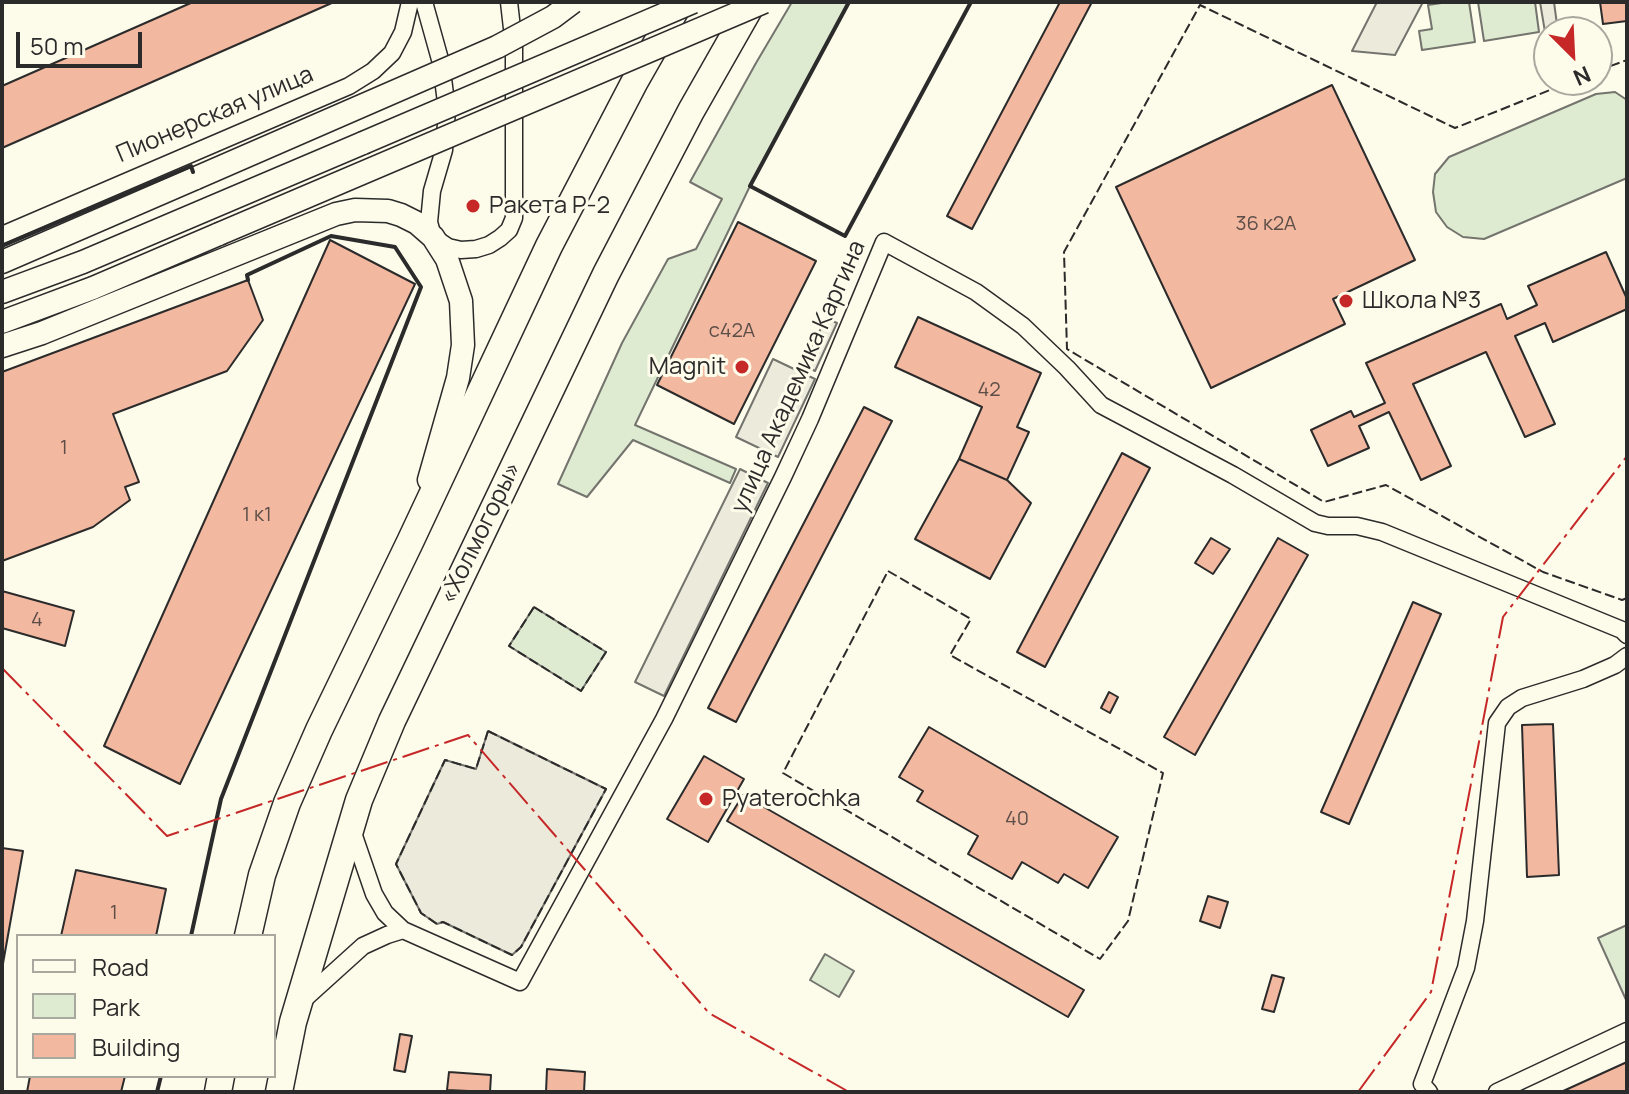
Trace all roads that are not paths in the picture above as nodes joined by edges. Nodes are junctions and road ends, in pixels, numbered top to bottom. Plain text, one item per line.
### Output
1 (410, 2) edge
2 (424, 2) edge
3 (509, 2) edge
4 (573, 2) edge
5 (680, 2) edge
6 (693, 2) edge
7 (753, 2) edge
8 (764, 2) edge
9 (2, 235) edge
10 (433, 237) junction
11 (2, 262) edge
12 (2, 292) edge
13 (2, 322) edge
14 (2, 346) edge
15 (410, 542) junction
16 (1627, 635) edge
17 (1627, 656) edge
18 (351, 827) junction
19 (403, 930) junction
20 (248, 934) edge
21 (298, 1004) junction
22 (1627, 1031) edge
23 (279, 1092) edge
24 (1429, 1092) edge
25 (1497, 1092) edge

1 - 9 street, Пионерская улица
2 - 10 street
3 - 10 street
4 - 11 main road, bridge
5 - 15 highway
6 - 12 main road, bridge
7 - 18 highway, «Холмогоры»
8 - 13 main road, bridge
10 - 14 main road
10 - 15 main road
15 - 20 highway
16 - 19 street, улица Академика Каргина
17 - 24 street
18 - 19 street, улица Академика Каргина
18 - 21 highway, «Холмогоры»
19 - 21 street
21 - 23 highway, «Холмогоры»
22 - 25 street

